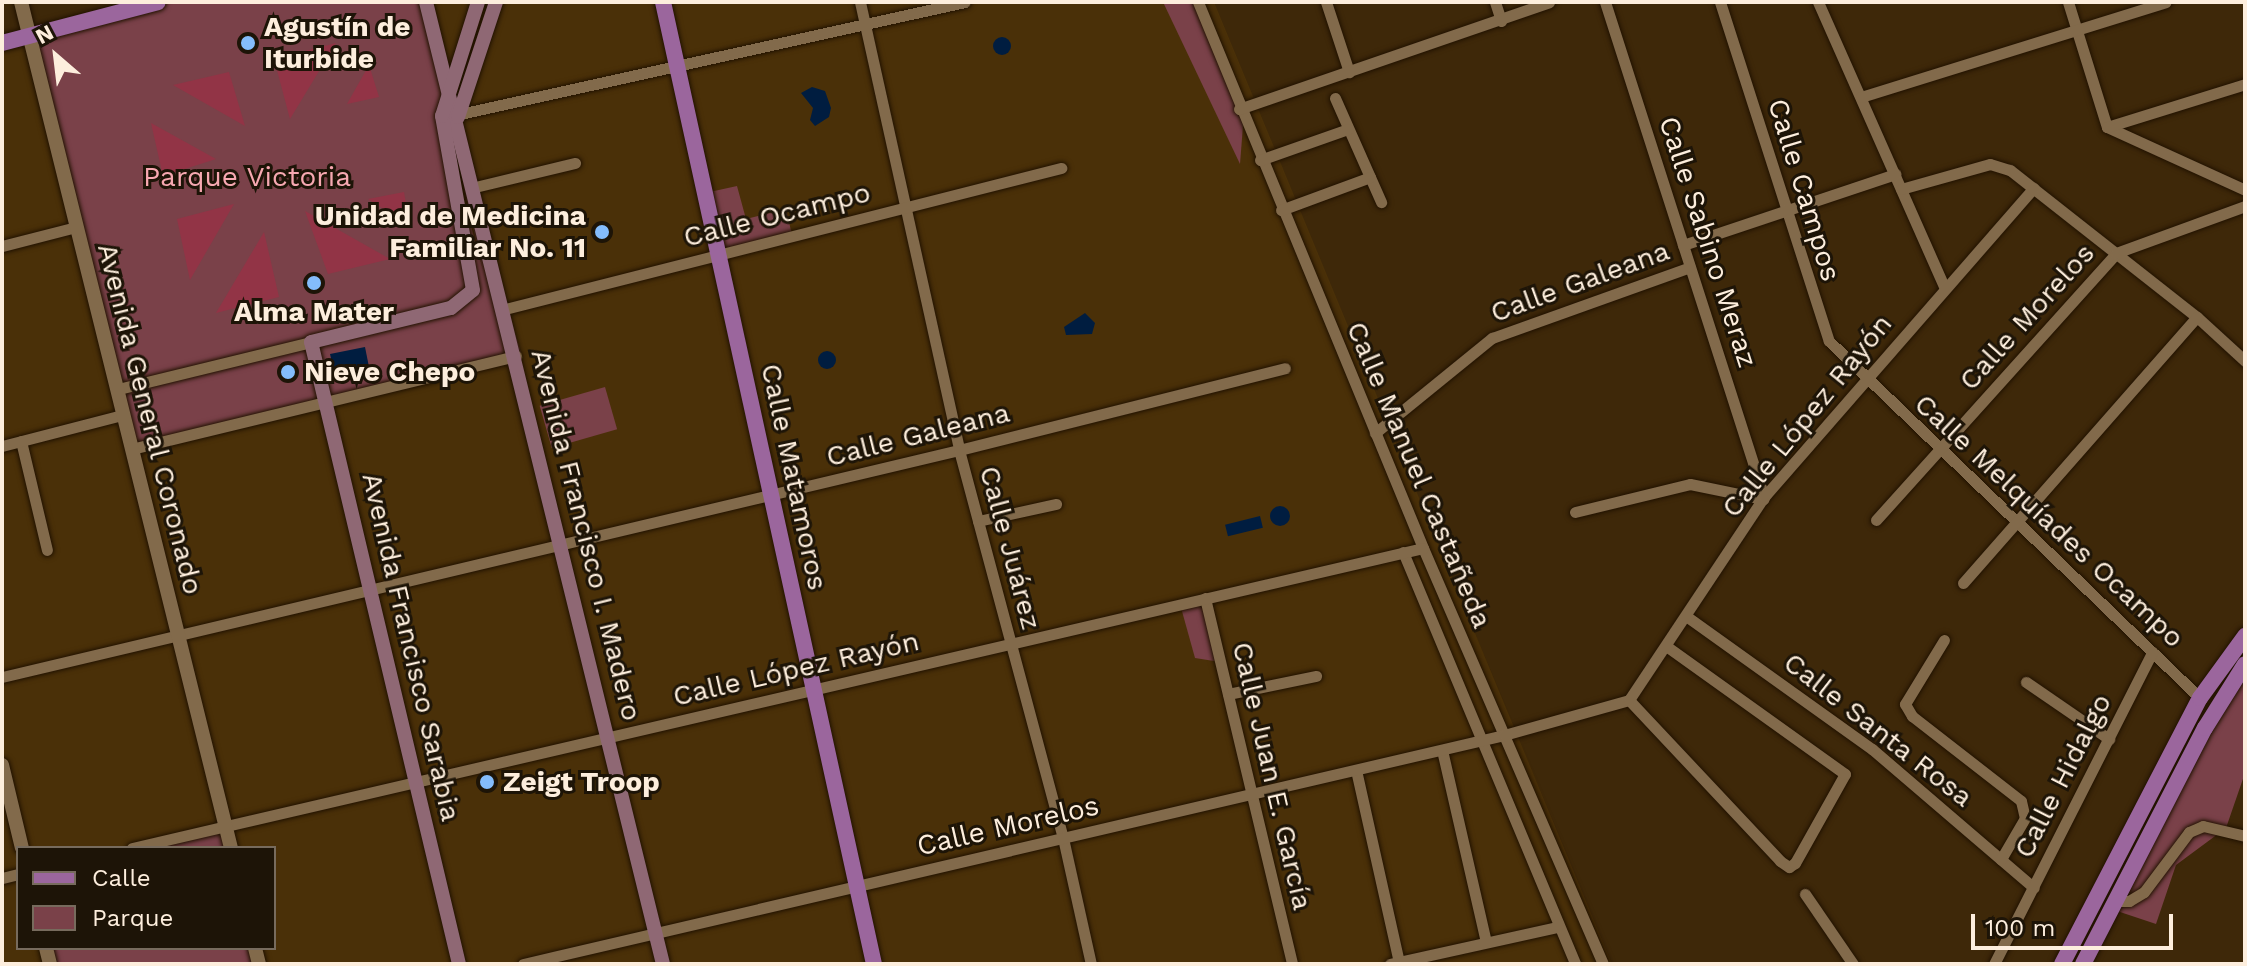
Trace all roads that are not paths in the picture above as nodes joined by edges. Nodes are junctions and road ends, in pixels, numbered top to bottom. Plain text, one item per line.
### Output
1 (21, 2) edge
2 (158, 2) edge
3 (426, 2) edge
4 (478, 2) edge
5 (496, 2) edge
6 (663, 2) edge
7 (860, 2) edge
8 (965, 2) edge
9 (1198, 2) edge
10 (1326, 2) edge
11 (1495, 2) edge
12 (1549, 2) edge
13 (1605, 2) edge
14 (1720, 2) edge
15 (1818, 2) edge
16 (2068, 2) edge
17 (2166, 2) edge
18 (1501, 21) junction
19 (864, 24) junction
20 (2077, 30) junction
21 (29, 35) junction
22 (2, 43) edge
23 (676, 68) junction
24 (1349, 72) junction
25 (449, 83) junction
26 (2245, 84) edge
27 (1861, 97) junction
28 (1335, 98) dead end
29 (1239, 109) junction
30 (442, 116) junction
31 (458, 117) junction
32 (2107, 127) junction
33 (1348, 129) junction
34 (1260, 160) junction
35 (575, 163) dead end
36 (1061, 168) dead end
37 (1895, 174) junction
38 (1370, 177) junction
39 (475, 187) junction
40 (2034, 188) junction
41 (1901, 189) junction
42 (2245, 190) edge
43 (1381, 202) dead end
44 (2245, 206) edge
45 (905, 207) junction
46 (1281, 210) junction
47 (1786, 210) junction
48 (76, 227) junction
49 (1683, 245) junction
50 (2, 246) edge
51 (2116, 253) junction
52 (718, 255) junction
53 (1690, 267) junction
54 (1945, 288) junction
55 (505, 309) junction
56 (2197, 317) junction
57 (311, 342) junction
58 (516, 356) junction
59 (2245, 361) edge
60 (1285, 368) dead end
61 (1864, 380) junction
62 (118, 389) junction
63 (326, 402) junction
64 (122, 415) junction
65 (1375, 433) junction
66 (21, 441) junction
67 (2, 446) edge
68 (131, 449) junction
69 (959, 450) junction
70 (1939, 451) junction
71 (771, 495) junction
72 (1764, 498) junction
73 (1056, 504) dead end
74 (1575, 512) dead end
75 (1876, 520) dead end
76 (978, 521) junction
77 (2016, 524) junction
78 (561, 544) junction
79 (1423, 548) junction
80 (47, 550) dead end
81 (1403, 552) junction
82 (1963, 583) dead end
83 (370, 590) junction
84 (1205, 598) junction
85 (1686, 616) junction
86 (2245, 636) edge
87 (177, 637) junction
88 (1944, 640) dead end
89 (1011, 644) junction
90 (1666, 646) junction
91 (2152, 652) junction
92 (2245, 664) edge
93 (1316, 676) dead end
94 (2, 677) edge
95 (2026, 682) dead end
96 (814, 689) junction
97 (1228, 694) junction
98 (2200, 698) junction
99 (1629, 700) junction
100 (1504, 735) junction
101 (608, 737) junction
102 (2109, 739) junction
103 (1481, 740) junction
104 (1442, 750) junction
105 (2, 765) edge
106 (1356, 770) junction
107 (416, 782) junction
108 (1251, 794) junction
109 (226, 826) junction
110 (2245, 836) edge
111 (1063, 838) junction
112 (22, 846) edge
113 (141, 846) edge
114 (231, 846) edge
115 (2001, 859) junction
116 (857, 886) junction
117 (2034, 888) junction
118 (1805, 894) dead end
119 (2115, 901) junction
120 (1557, 927) junction
121 (656, 933) junction
122 (1486, 942) junction
123 (1394, 963) edge
124 (459, 964) edge
125 (523, 964) edge
126 (663, 964) edge
127 (874, 964) edge
128 (1091, 964) edge
129 (1292, 964) edge
130 (1575, 964) edge
131 (1603, 964) edge
132 (1853, 964) edge
133 (1994, 964) edge
134 (2062, 964) edge
135 (2083, 964) edge

1 - 21 street, Avenida General Coronado
2 - 21 main road
3 - 25 main road, Avenida Francisco I. Madero
4 - 25 main road
5 - 31 main road
6 - 23 main road, Calle Matamoros
7 - 19 street, Calle Juárez
8 - 19 street
9 - 29 street, Calle Manuel Castañeda
10 - 24 street
11 - 18 street
12 - 18 street
13 - 49 street, Calle Sabino Meraz
14 - 47 street, Calle Campos
15 - 27 street
16 - 20 street
17 - 20 street
18 - 24 street
19 - 23 street
19 - 45 street, Calle Juárez
20 - 27 street
20 - 32 street
21 - 22 main road
21 - 48 street, Avenida General Coronado
23 - 31 street
23 - 52 main road, Calle Matamoros
24 - 29 street
25 - 30 main road
25 - 31 main road, Avenida Francisco I. Madero
26 - 32 street
27 - 37 street
28 - 33 street
29 - 34 street, Calle Manuel Castañeda
30 - 31 street
30 - 57 main road
31 - 39 main road, Avenida Francisco I. Madero
32 - 42 street
33 - 34 street
33 - 38 street
34 - 46 street, Calle Manuel Castañeda
35 - 39 street
36 - 45 street, Calle Ocampo
37 - 41 street
37 - 47 street, Calle Galeana
38 - 43 street
38 - 46 street
39 - 55 main road, Avenida Francisco I. Madero
40 - 41 street
40 - 51 street
40 - 54 street, Calle López Rayón
41 - 54 street
44 - 51 street
45 - 52 street, Calle Ocampo
45 - 69 street, Calle Juárez
46 - 65 street, Calle Manuel Castañeda
47 - 49 street, Calle Galeana
47 - 61 street, Calle Campos
48 - 50 street
48 - 62 street, Avenida General Coronado
49 - 53 street, Calle Sabino Meraz
51 - 56 street
51 - 70 street, Calle Morelos
52 - 55 street, Calle Ocampo
52 - 71 main road, Calle Matamoros
53 - 65 street, Calle Galeana
53 - 72 street, Calle Sabino Meraz
54 - 61 street, Calle López Rayón
55 - 58 main road, Avenida Francisco I. Madero
56 - 59 street
56 - 77 street
57 - 62 street
57 - 63 main road, Avenida Francisco Sarabia
58 - 63 street
58 - 78 main road, Avenida Francisco I. Madero
60 - 69 street, Calle Galeana
61 - 70 street, Calle Melquíades Ocampo
61 - 72 street, Calle López Rayón
62 - 64 street, Avenida General Coronado
63 - 68 street
63 - 83 main road, Avenida Francisco Sarabia
64 - 66 street
64 - 68 street, Avenida General Coronado
65 - 79 street, Calle Manuel Castañeda
66 - 67 street
66 - 80 street
68 - 87 street, Avenida General Coronado
69 - 71 street, Calle Galeana
69 - 76 street, Calle Juárez
70 - 75 street, Calle Morelos
70 - 77 street, Calle Melquíades Ocampo
71 - 78 street, Calle Galeana
71 - 96 main road, Calle Matamoros
72 - 74 street
72 - 85 street, Calle López Rayón
73 - 76 street
76 - 89 street, Calle Juárez
77 - 82 street
77 - 91 street, Calle Melquíades Ocampo
78 - 83 street, Calle Galeana
78 - 101 main road, Avenida Francisco I. Madero
79 - 81 street, Calle López Rayón
79 - 100 street, Calle Manuel Castañeda
81 - 84 street, Calle López Rayón
81 - 103 street, Calle Manuel Castañeda
83 - 87 street, Calle Galeana
83 - 107 main road, Avenida Francisco Sarabia
84 - 89 street, Calle López Rayón
84 - 97 street, Calle Juan E. García
85 - 90 street, Calle López Rayón
85 - 115 street, Calle Santa Rosa
86 - 98 main road
87 - 94 street, Calle Galeana
87 - 109 street, Avenida General Coronado
88 - 115 street
89 - 96 street, Calle López Rayón
89 - 111 street, Calle Juárez
90 - 99 street, Calle López Rayón
90 - 99 street
91 - 98 street, Calle Melquíades Ocampo
91 - 102 street, Calle Hidalgo
92 - 119 main road
93 - 97 street
95 - 102 street
96 - 101 street, Calle López Rayón
96 - 116 main road, Calle Matamoros
97 - 108 street, Calle Juan E. García
98 - 134 main road
99 - 100 street
100 - 103 street, Calle Morelos
100 - 131 street, Calle Manuel Castañeda
101 - 107 street, Calle López Rayón
101 - 121 main road, Avenida Francisco I. Madero
102 - 117 street, Calle Hidalgo
103 - 104 street, Calle Morelos
103 - 120 street, Calle Manuel Castañeda
104 - 106 street, Calle Morelos
104 - 122 street
105 - 112 street
106 - 108 street, Calle Morelos
106 - 123 street
107 - 109 street, Calle López Rayón
107 - 124 main road, Avenida Francisco Sarabia
108 - 111 street, Calle Morelos
108 - 129 street, Calle Juan E. García
109 - 113 street, Calle López Rayón
109 - 114 street, Avenida General Coronado
110 - 119 street
111 - 116 street, Calle Morelos
111 - 128 street, Calle Juárez
115 - 117 street, Calle Santa Rosa
116 - 121 street, Calle Morelos
116 - 127 main road, Calle Matamoros
117 - 133 street, Calle Hidalgo
118 - 132 street
119 - 135 main road
120 - 122 street
120 - 130 street, Calle Manuel Castañeda
121 - 125 street, Calle Morelos
121 - 126 main road, Avenida Francisco I. Madero
122 - 123 street

